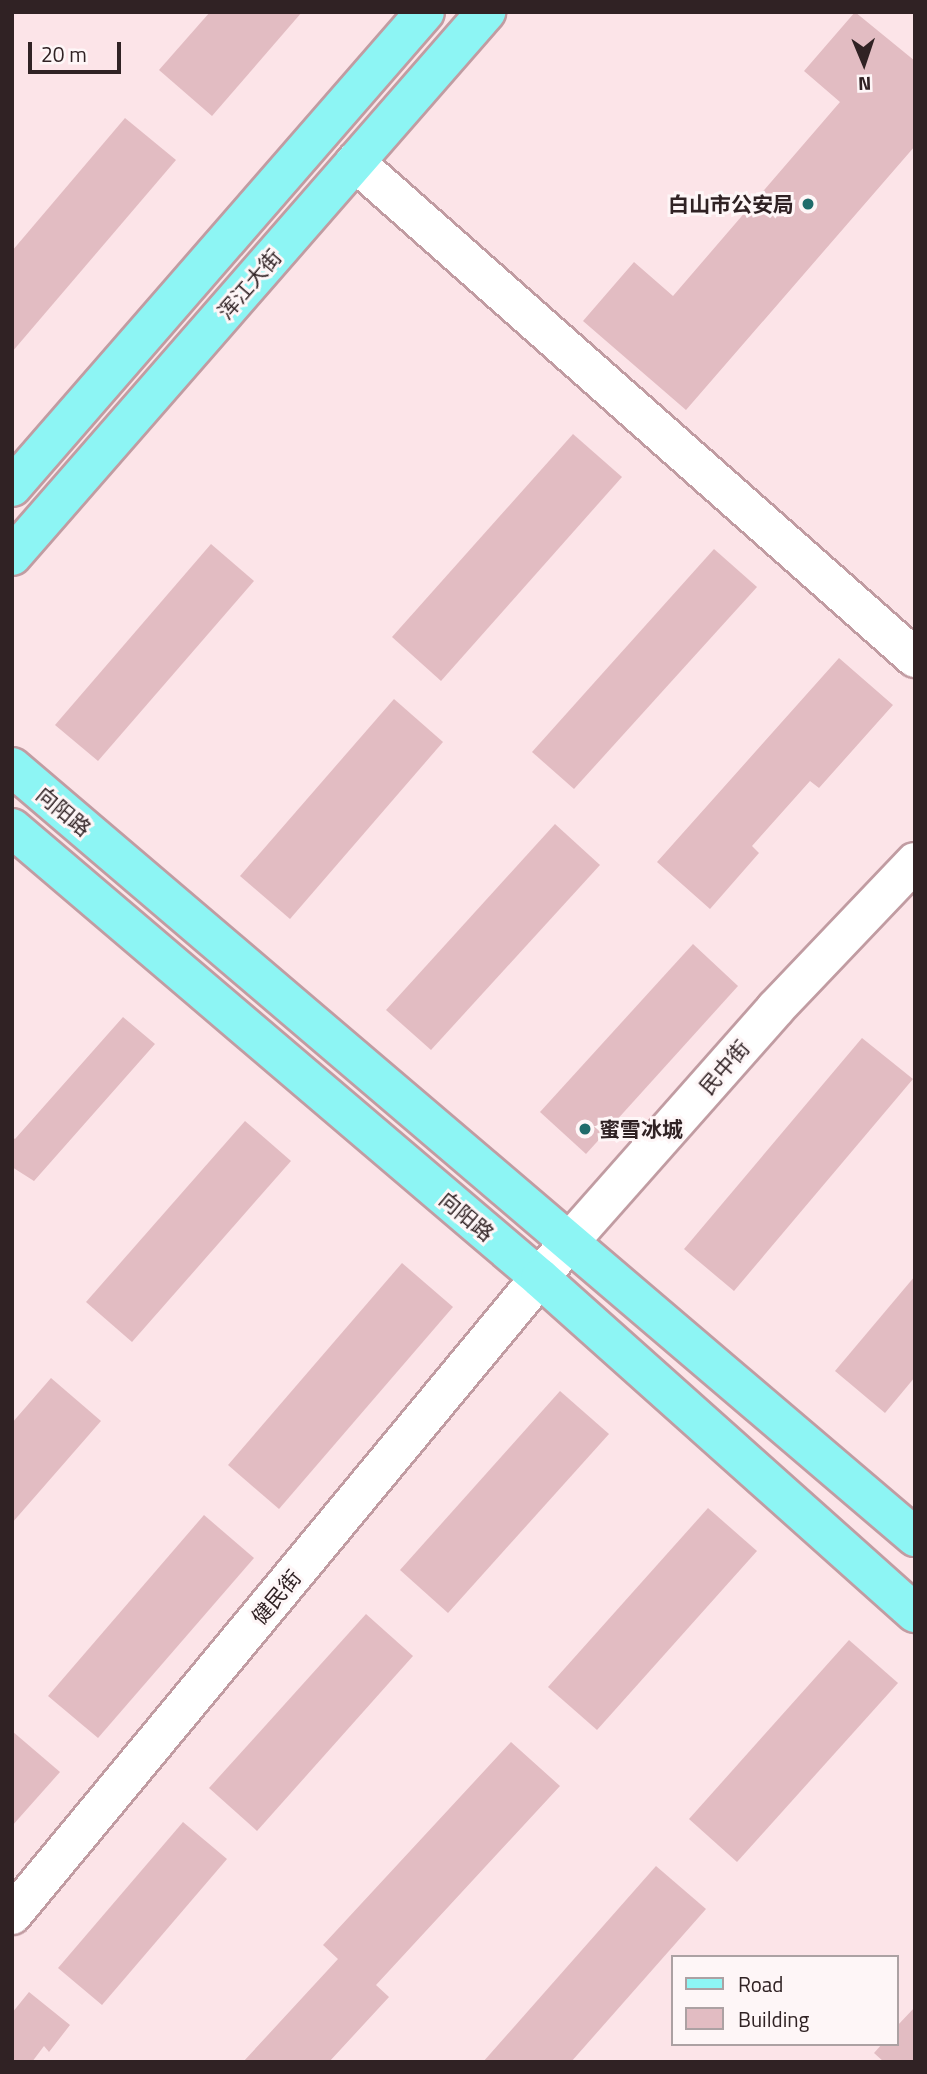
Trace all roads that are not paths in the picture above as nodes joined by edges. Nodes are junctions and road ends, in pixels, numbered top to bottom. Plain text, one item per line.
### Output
1 (425, 12) edge
2 (486, 12) edge
3 (355, 162) junction
4 (12, 487) edge
5 (12, 556) edge
6 (915, 658) edge
7 (12, 767) edge
8 (12, 828) edge
9 (915, 862) edge
10 (570, 1241) junction
11 (540, 1278) junction
12 (915, 1537) edge
13 (915, 1614) edge
14 (12, 1915) edge

1 - 4 main road
2 - 3 main road, 浑江大街
3 - 5 main road, 浑江大街
3 - 6 street
7 - 10 main road, 向阳路
8 - 11 main road, 向阳路
9 - 10 street, 民中街
10 - 11 street, 民中街
10 - 12 main road, 向阳路
11 - 13 main road, 向阳路
11 - 14 street, 健民街

